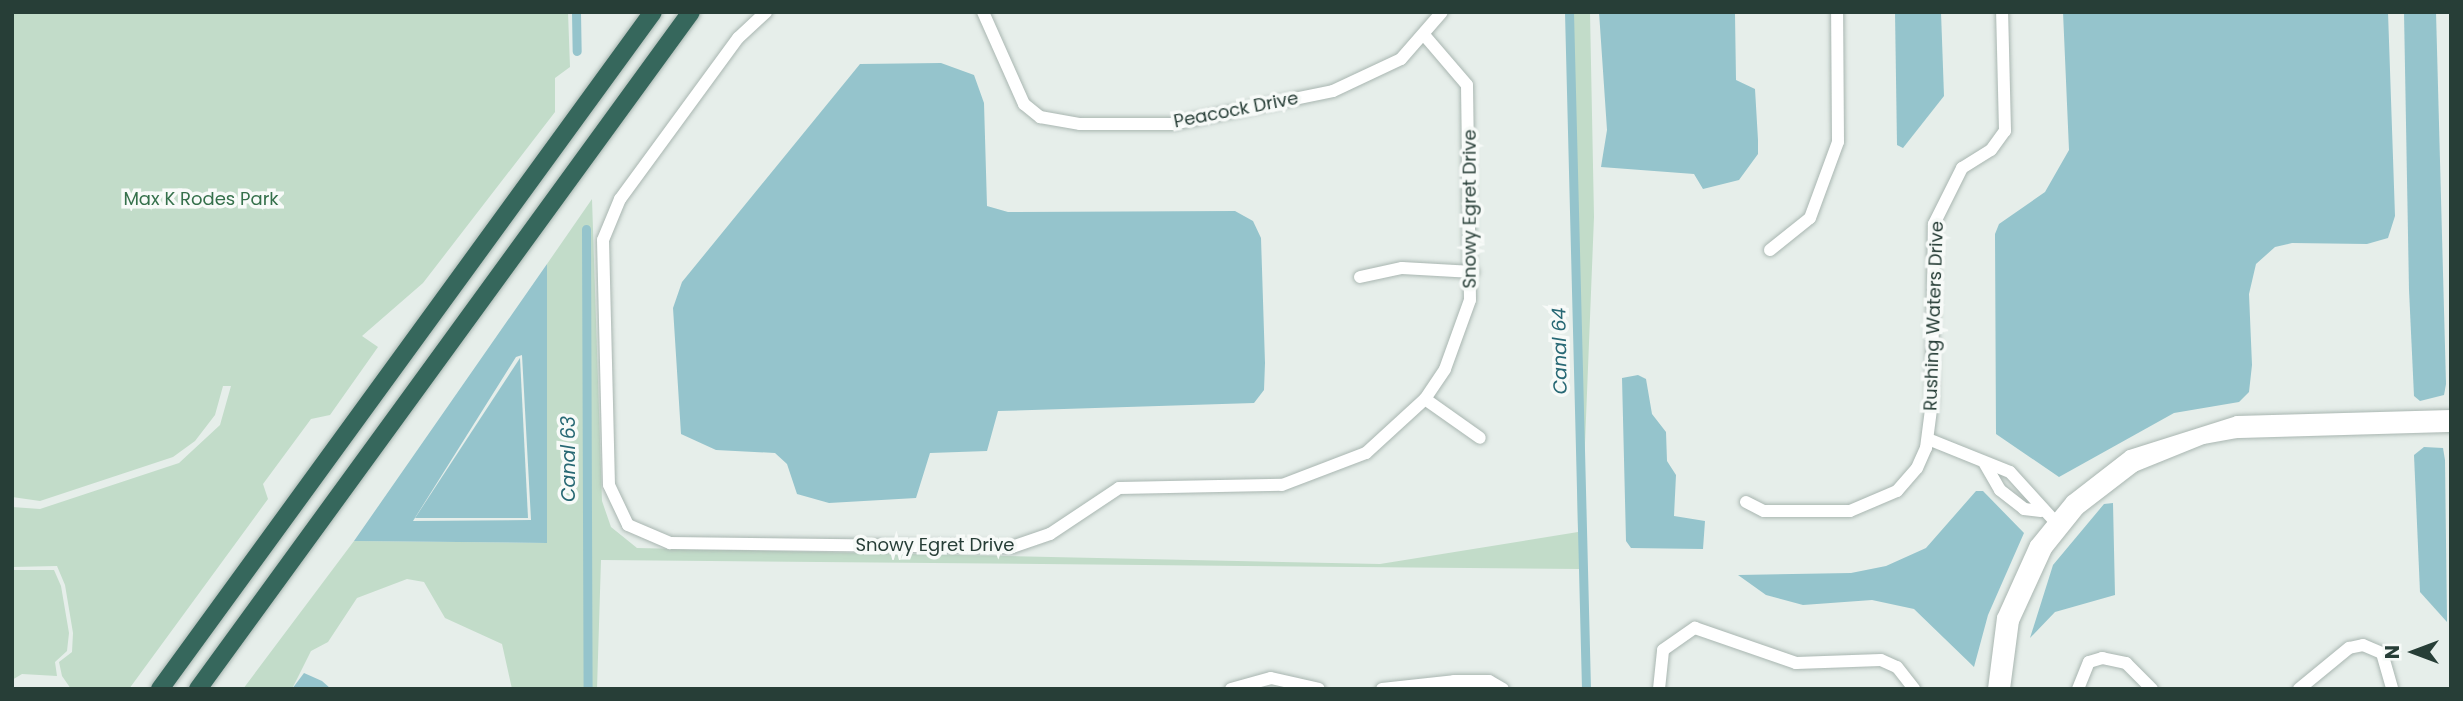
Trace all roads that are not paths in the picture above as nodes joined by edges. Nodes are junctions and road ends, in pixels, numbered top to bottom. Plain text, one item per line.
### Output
1 (653, 12) edge
2 (691, 12) edge
3 (766, 12) edge
4 (983, 12) edge
5 (1442, 12) edge
6 (1837, 12) edge
7 (2002, 12) edge
8 (1425, 36) junction
9 (1770, 250) dead end
10 (1473, 272) junction
11 (1360, 277) dead end
12 (1425, 399) junction
13 (2451, 416) edge
14 (2451, 426) edge
15 (1479, 438) dead end
16 (1928, 439) junction
17 (1985, 464) junction
18 (2023, 482) junction
19 (2010, 498) junction
20 (1746, 502) dead end
21 (2041, 511) junction
22 (2059, 525) junction
23 (160, 689) edge
24 (198, 689) edge
25 (1231, 689) edge
26 (1320, 689) edge
27 (1382, 689) edge
28 (1503, 689) edge
29 (1658, 689) edge
30 (1914, 689) edge
31 (1994, 689) edge
32 (2004, 689) edge
33 (2078, 689) edge
34 (2152, 689) edge
35 (2299, 689) edge
36 (2392, 689) edge

1 - 23 highway
2 - 24 highway
3 - 12 street, Snowy Egret Drive
4 - 8 street, Peacock Drive
5 - 8 street, Peacock Drive
6 - 9 street
7 - 16 street, Rushing Waters Drive
8 - 10 street, Snowy Egret Drive
10 - 11 street
10 - 12 street, Snowy Egret Drive
12 - 15 street
13 - 22 street
14 - 22 street
16 - 17 street
16 - 20 street, Rushing Waters Drive
17 - 18 street
17 - 19 street
18 - 19 street
18 - 21 street
19 - 21 street
21 - 22 street
22 - 31 street
22 - 32 street
25 - 26 street
27 - 28 street
29 - 30 street
33 - 34 street
35 - 36 street

